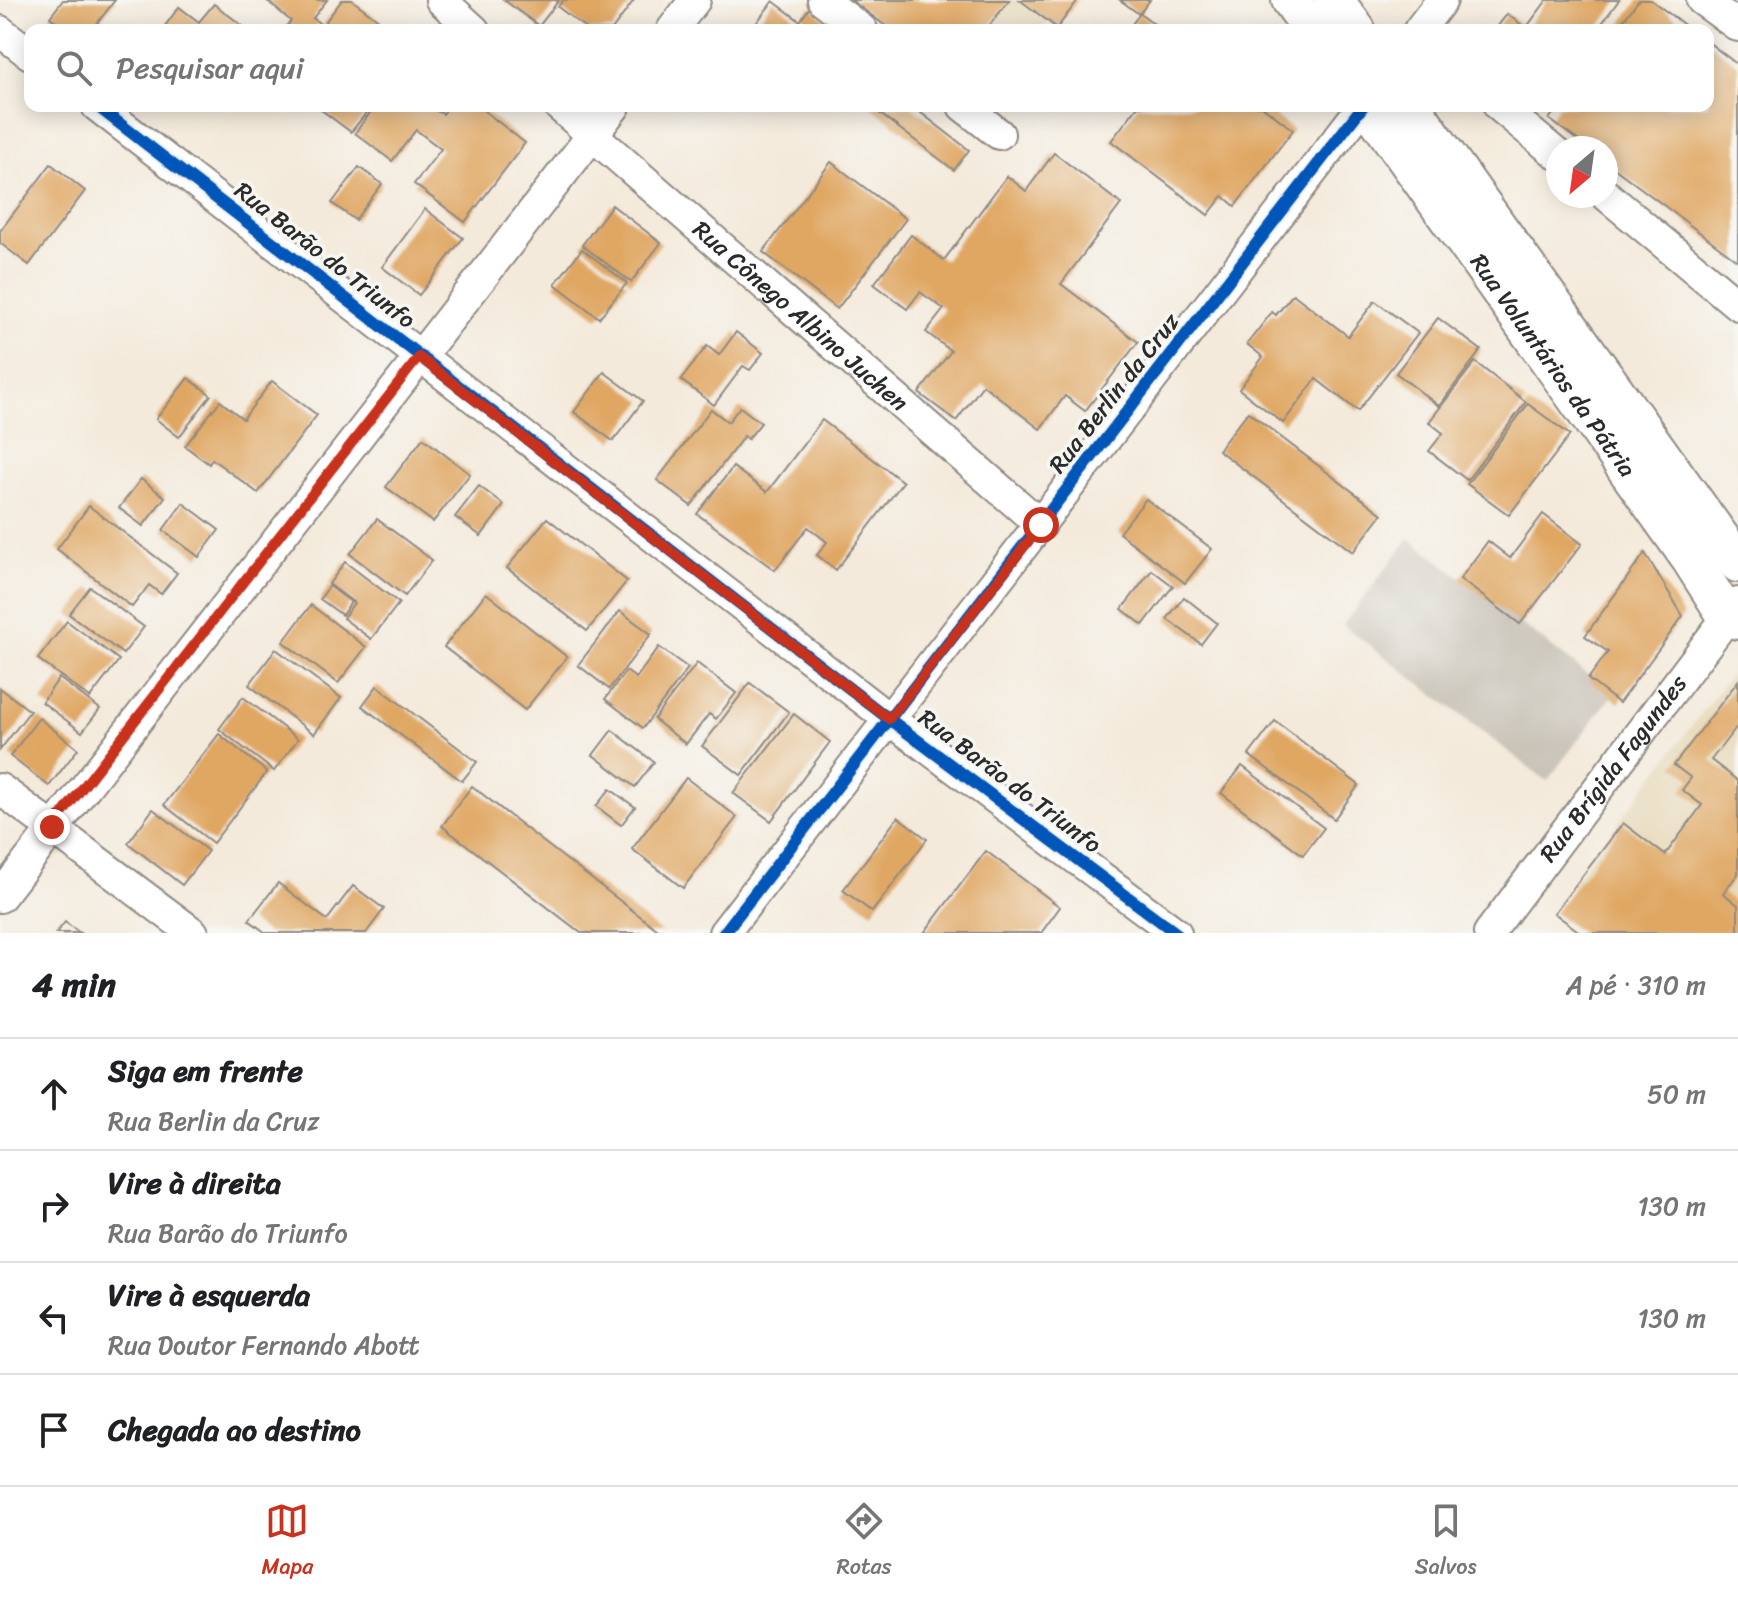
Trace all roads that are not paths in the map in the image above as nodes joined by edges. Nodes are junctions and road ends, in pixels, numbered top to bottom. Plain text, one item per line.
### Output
1 (441, 0) edge
2 (695, 0) edge
3 (823, 0) edge
4 (1291, 0) edge
5 (1334, 0) edge
6 (1442, 0) edge
7 (1702, 0) edge
8 (467, 24) edge
9 (677, 24) edge
10 (854, 24) edge
11 (1309, 24) edge
12 (1352, 24) edge
13 (1424, 24) edge
14 (1738, 26) edge
15 (0, 31) edge
16 (24, 49) edge
17 (105, 112) edge
18 (566, 112) edge
19 (610, 112) edge
20 (971, 112) edge
21 (1361, 112) edge
22 (1371, 112) edge
23 (1415, 112) edge
24 (1506, 112) edge
25 (999, 134) dead end
26 (592, 136) junction
27 (1546, 145) edge
28 (1618, 205) edge
29 (1738, 305) edge
30 (1539, 314) junction
31 (419, 357) junction
32 (1041, 525) junction
33 (1738, 563) edge
34 (1734, 613) edge
35 (889, 719) junction
36 (0, 789) edge
37 (52, 827) junction
38 (0, 897) edge
39 (193, 933) edge
40 (724, 933) edge
41 (1176, 933) edge
42 (1489, 933) edge

1 - 8 street
2 - 9 street
3 - 10 street
4 - 11 main road
5 - 12 main road
6 - 13 street
7 - 14 street
15 - 16 street
17 - 31 street, Rua Barão do Triunfo
18 - 26 street, Rua Cônego Albino Juchen
19 - 26 street
20 - 25 street
21 - 32 street, Rua Berlin da Cruz
22 - 30 main road, Rua Voluntários da Pátria
23 - 30 main road, Rua Voluntários da Pátria
24 - 27 street
26 - 31 street
26 - 32 street, Rua Cônego Albino Juchen
28 - 29 street
30 - 33 main road, Rua Voluntários da Pátria
30 - 34 main road, Rua Voluntários da Pátria
31 - 35 street, Rua Barão do Triunfo
31 - 37 street
32 - 35 street, Rua Berlin da Cruz
34 - 42 street, Rua Brígida Fagundes
35 - 40 street, Rua Berlin da Cruz
35 - 41 street, Rua Barão do Triunfo
36 - 37 street
37 - 38 street
37 - 39 street

